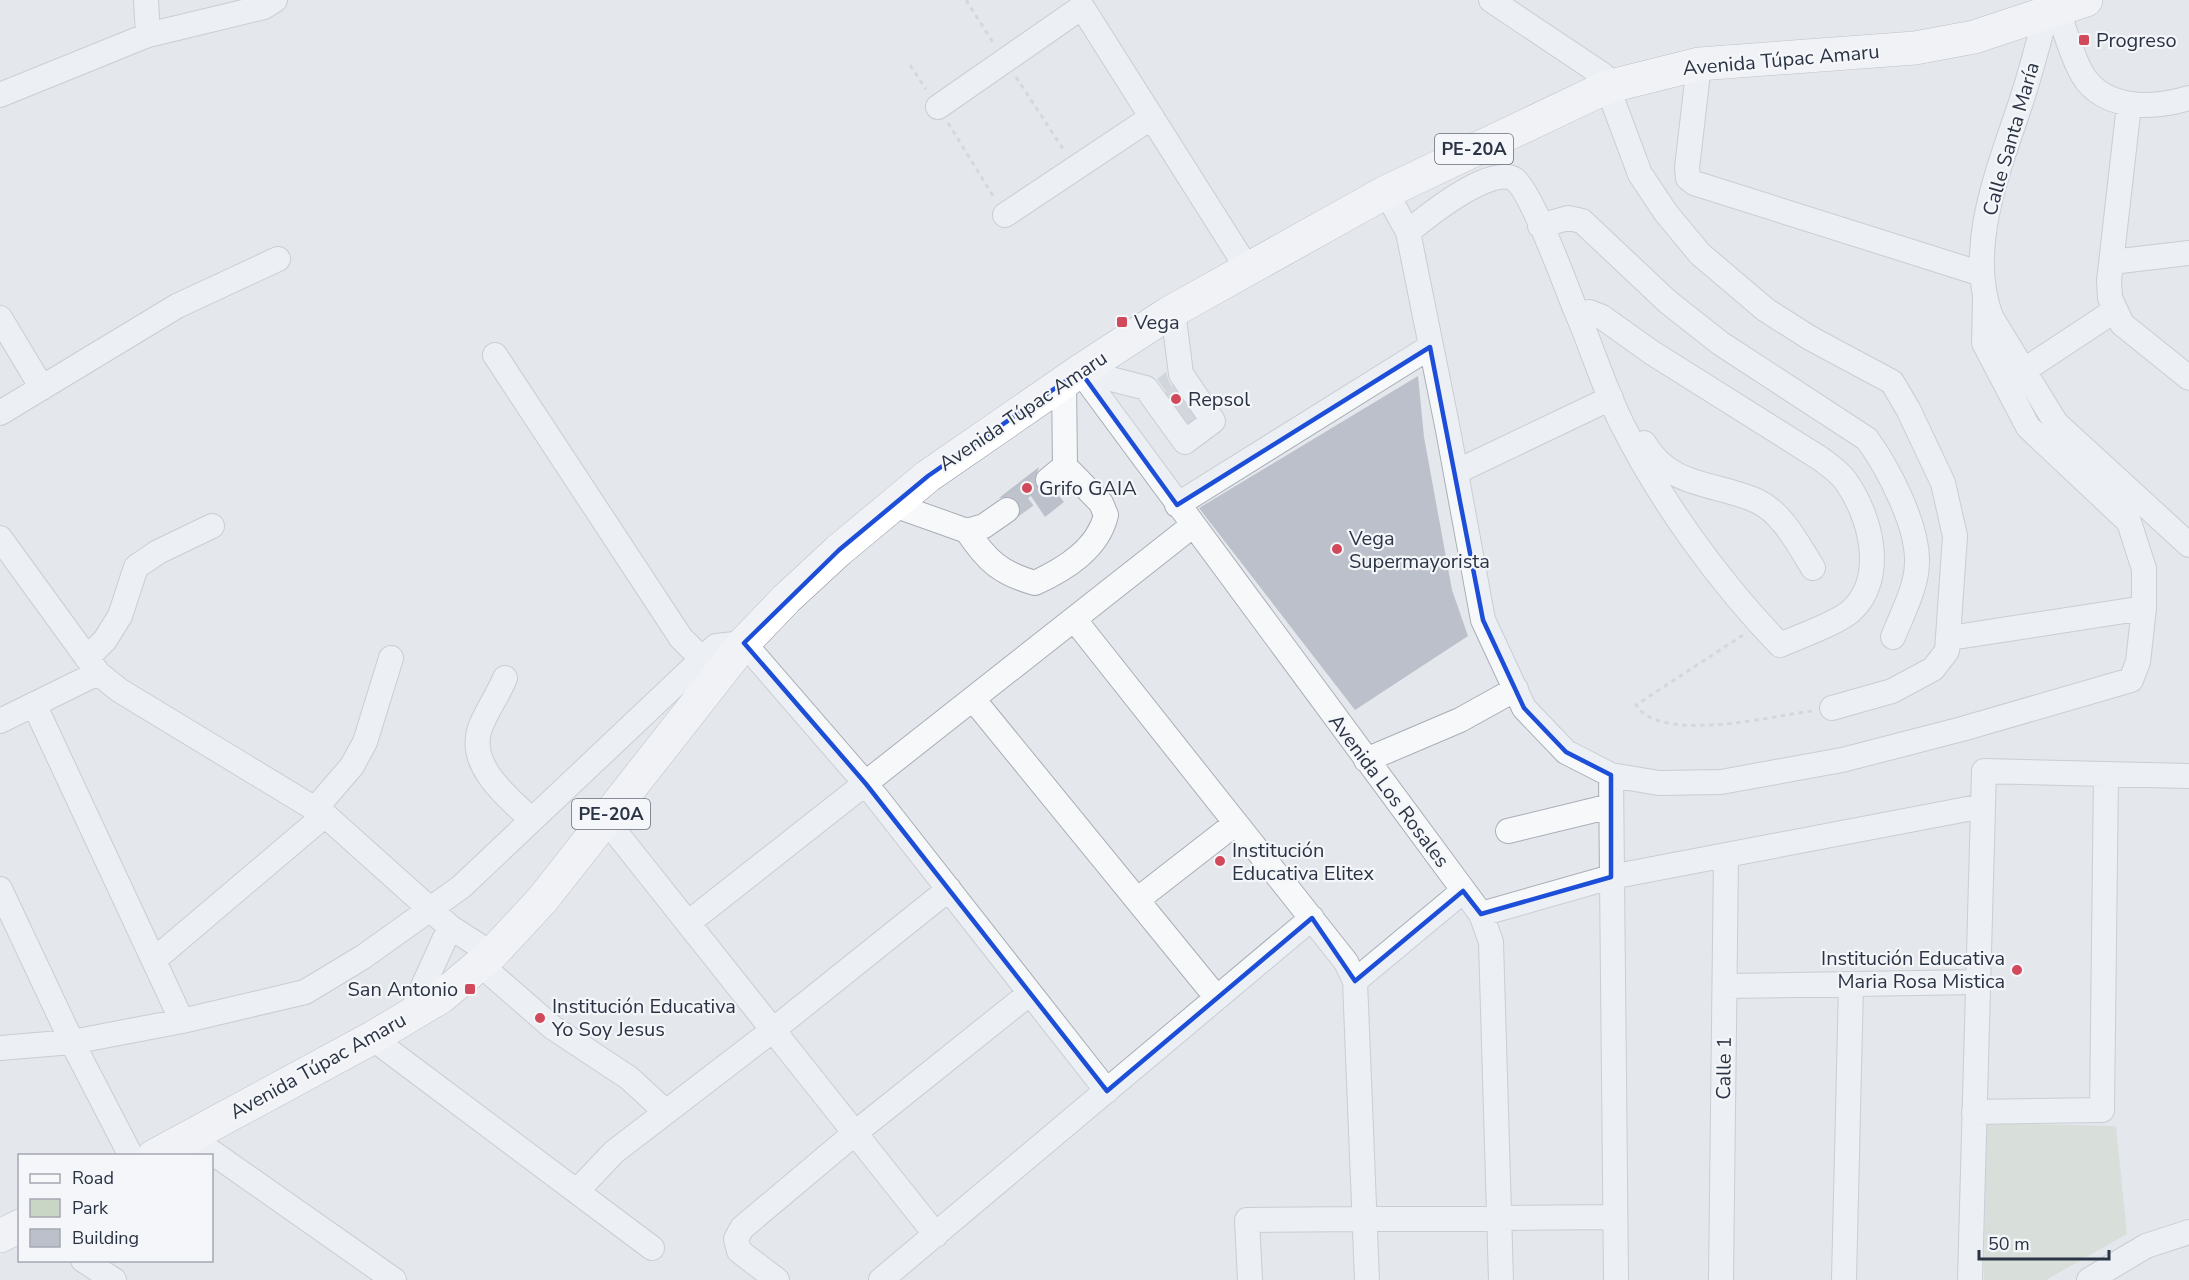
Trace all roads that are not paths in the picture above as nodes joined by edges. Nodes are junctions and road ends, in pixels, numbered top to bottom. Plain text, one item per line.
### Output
1 (146, 0) edge
2 (275, 0) edge
3 (1491, 0) edge
4 (2063, 9) edge
5 (148, 35) junction
6 (1699, 64) junction
7 (1607, 87) junction
8 (0, 95) edge
9 (2189, 98) edge
10 (2129, 105) junction
11 (938, 107) road end
12 (1152, 117) junction
13 (1386, 192) junction
14 (1005, 215) road end
15 (1540, 226) junction
16 (1408, 232) junction
17 (2189, 253) edge
18 (278, 259) dead end
19 (2112, 262) junction
20 (1247, 268) junction
21 (1982, 274) junction
22 (1985, 300) junction
23 (1173, 311) junction
24 (2114, 311) junction
25 (1579, 316) junction
26 (0, 318) edge
27 (1430, 348) junction
28 (495, 355) dead end
29 (2023, 372) junction
30 (1072, 376) junction
31 (2189, 378) edge
32 (42, 388) junction
33 (1613, 402) junction
34 (0, 413) edge
35 (1456, 472) junction
36 (894, 505) junction
37 (1177, 505) junction
38 (1007, 510) tunnel mouth
39 (212, 526) dead end
40 (1192, 526) junction
41 (967, 531) junction
42 (0, 538) edge
43 (2189, 545) edge
44 (1814, 568) dead end
45 (2144, 608) junction
46 (1074, 619) junction
47 (1893, 637) dead end
48 (1950, 638) junction
49 (744, 642) junction
50 (391, 658) dead end
51 (702, 659) junction
52 (93, 665) junction
53 (505, 678) dead end
54 (1516, 689) junction
55 (973, 699) junction
56 (34, 704) junction
57 (1832, 708) road end
58 (0, 721) edge
59 (1366, 760) junction
60 (2106, 774) junction
61 (1611, 776) junction
62 (2189, 776) edge
63 (866, 784) junction
64 (1611, 806) junction
65 (1983, 806) junction
66 (320, 812) junction
67 (532, 820) junction
68 (606, 820) junction
69 (1236, 823) junction
70 (1508, 831) dead end
71 (1726, 856) junction
72 (1611, 877) junction
73 (0, 889) edge
74 (949, 889) junction
75 (1463, 891) junction
76 (1137, 900) junction
77 (432, 909) junction
78 (1481, 914) junction
79 (1312, 918) junction
80 (688, 923) junction
81 (450, 927) junction
82 (487, 959) junction
83 (154, 960) junction
84 (1355, 981) junction
85 (1978, 982) junction
86 (1851, 984) junction
87 (1725, 986) junction
88 (1030, 993) junction
89 (1217, 998) junction
90 (410, 1015) junction
91 (183, 1021) junction
92 (773, 1030) junction
93 (372, 1038) junction
94 (72, 1042) junction
95 (0, 1048) edge
96 (1107, 1091) junction
97 (666, 1112) junction
98 (1974, 1112) junction
99 (855, 1133) junction
100 (189, 1136) junction
101 (130, 1154) edge
102 (156, 1154) edge
103 (577, 1191) junction
104 (1615, 1217) junction
105 (1500, 1218) junction
106 (1366, 1219) junction
107 (18, 1227) edge
108 (2189, 1232) edge
109 (936, 1235) junction
110 (0, 1236) edge
111 (652, 1248) dead end
112 (394, 1280) edge
113 (777, 1280) edge
114 (881, 1280) edge
115 (1250, 1280) edge
116 (1367, 1280) edge
117 (1501, 1280) edge
118 (1616, 1280) edge
119 (1721, 1280) edge
120 (1844, 1280) edge
121 (1970, 1280) edge
122 (2089, 1280) edge

1 - 5 street
2 - 5 street
3 - 7 street
4 - 6 highway, Avenida Túpac Amaru / PE-20A
4 - 10 street
4 - 21 street, Calle Santa María
5 - 8 street
6 - 7 highway, Avenida Túpac Amaru / PE-20A
6 - 21 street
7 - 13 highway, Avenida Túpac Amaru / PE-20A
7 - 48 street
9 - 10 street
10 - 19 street
11 - 12 street
12 - 14 street
12 - 20 street
13 - 16 street
13 - 20 highway, Avenida Túpac Amaru / PE-20A
15 - 16 street
15 - 25 street
15 - 47 street
16 - 27 street
17 - 19 street
18 - 32 street
19 - 24 street
20 - 23 highway, Avenida Túpac Amaru / PE-20A
21 - 22 street, Calle Santa María
22 - 29 street, Calle Santa María
22 - 45 street
23 - 30 highway, Avenida Túpac Amaru / PE-20A
23 - 30 street
24 - 29 street
24 - 31 street
25 - 33 street
25 - 33 street
26 - 32 street
27 - 35 street
27 - 37 street
28 - 51 street
29 - 43 street, Calle Santa María
30 - 36 highway, Avenida Túpac Amaru / PE-20A
30 - 37 street, Avenida Los Rosales
30 - 41 street
32 - 34 street
33 - 35 street
33 - 44 street
35 - 54 street
36 - 41 street
36 - 49 highway, Avenida Túpac Amaru / PE-20A
37 - 40 street, Avenida Los Rosales
38 - 41 street
39 - 52 street
40 - 46 street
40 - 59 street, Avenida Los Rosales
42 - 52 street
45 - 48 street
45 - 61 street
46 - 55 street
46 - 69 street
48 - 57 street
49 - 51 street
49 - 63 street
49 - 68 highway, Avenida Túpac Amaru / PE-20A
50 - 66 street
51 - 67 street
52 - 56 street
52 - 66 street
53 - 67 street
54 - 59 street
54 - 61 street
55 - 63 street
55 - 76 street
56 - 58 street
56 - 83 street
59 - 75 street, Avenida Los Rosales
60 - 62 street
60 - 65 street
60 - 98 street
61 - 64 street
63 - 74 street
63 - 80 street
64 - 70 street
64 - 72 street
65 - 71 street
65 - 85 street
66 - 77 street
66 - 83 street
67 - 77 street
68 - 80 street
68 - 82 highway, Avenida Túpac Amaru / PE-20A
69 - 76 street
69 - 79 street
71 - 72 street
71 - 87 street, Calle 1
72 - 78 street
72 - 104 street
73 - 94 street
74 - 88 street
74 - 92 street
75 - 78 street, Avenida Los Rosales
75 - 84 street
76 - 89 street
77 - 81 street
77 - 91 street
78 - 105 street, Avenida Los Rosales
79 - 84 street
79 - 89 street
80 - 92 street
81 - 82 street
81 - 90 street
82 - 90 highway, Avenida Túpac Amaru / PE-20A
82 - 97 street
83 - 91 street
84 - 106 street
85 - 86 street
85 - 98 street
86 - 87 street
86 - 120 street
87 - 119 street, Calle 1
88 - 96 street
88 - 99 street
89 - 96 street
90 - 93 highway, Avenida Túpac Amaru / PE-20A
91 - 94 street
92 - 97 street
92 - 99 street
93 - 100 highway, Avenida Túpac Amaru / PE-20A
93 - 103 street
94 - 95 street
94 - 101 street
96 - 109 street
97 - 103 street
98 - 121 street
99 - 109 street
99 - 113 street
100 - 102 highway, Avenida Túpac Amaru / PE-20A
100 - 112 street
103 - 111 street
104 - 105 street
104 - 118 street
105 - 106 street
105 - 117 street, Avenida Los Rosales
106 - 115 street
106 - 116 street
107 - 110 highway
108 - 122 street
109 - 114 street

